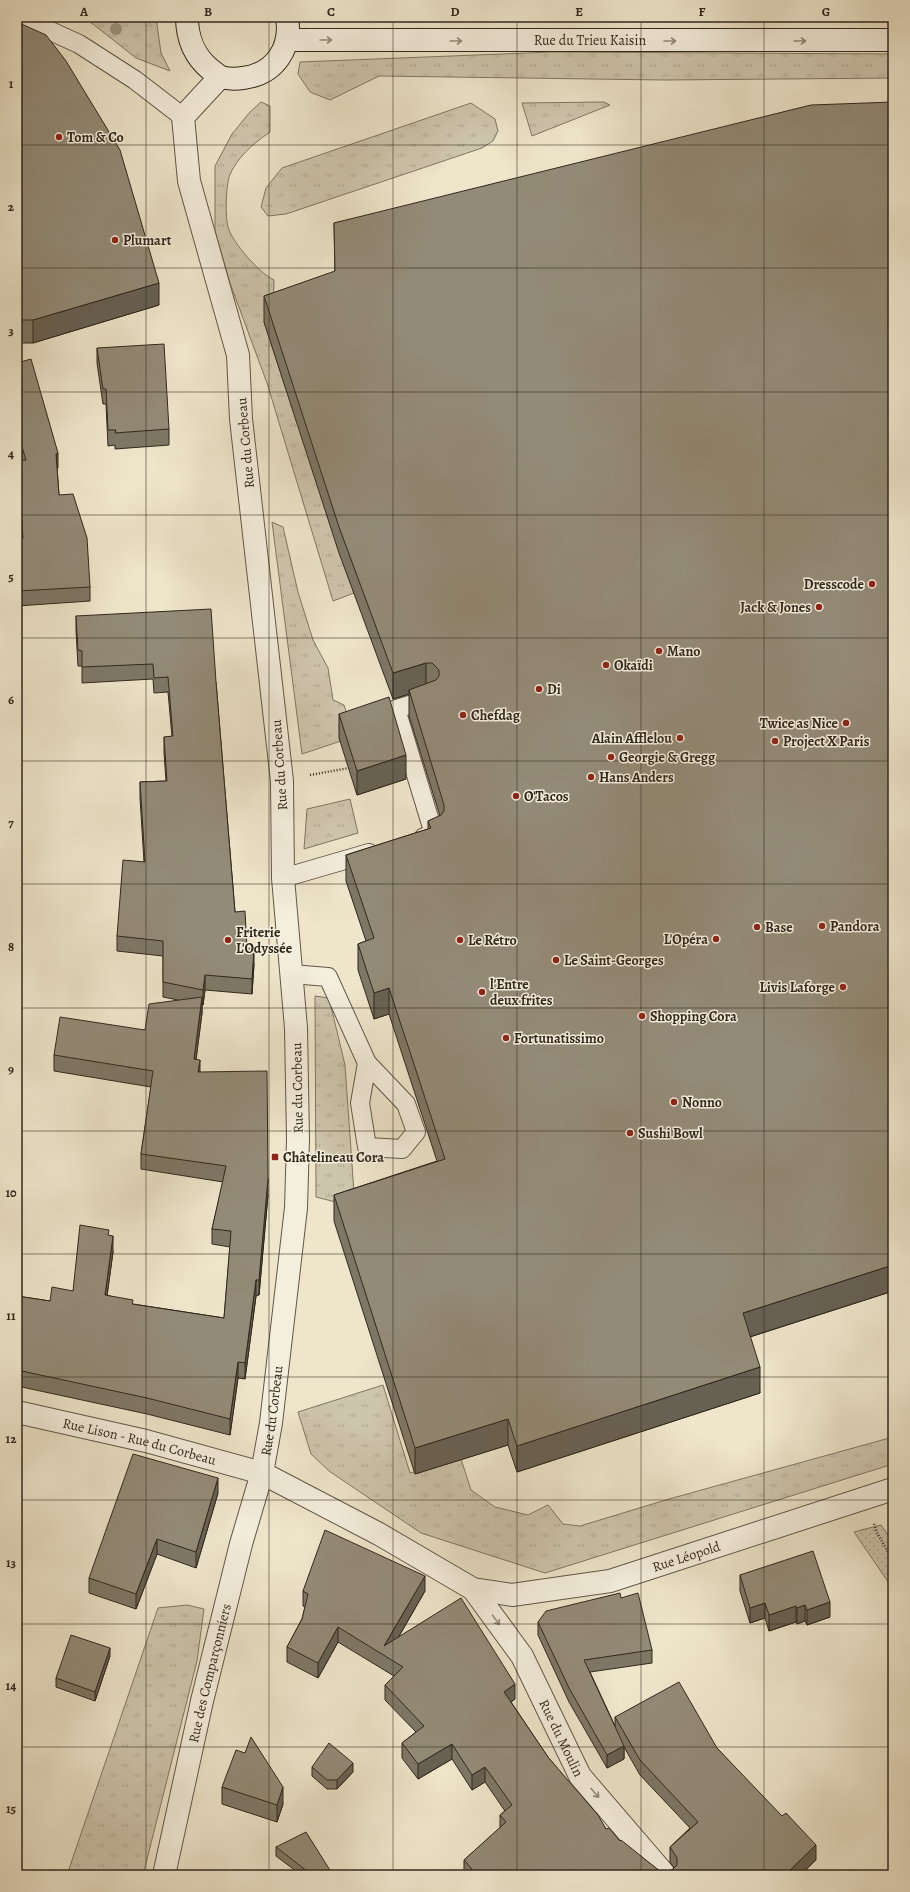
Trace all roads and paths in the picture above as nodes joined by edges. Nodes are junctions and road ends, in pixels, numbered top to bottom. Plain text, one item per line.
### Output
1 (20, 17) edge
2 (187, 17) edge
3 (287, 17) edge
4 (288, 40) junction
5 (893, 40) edge
6 (220, 77) junction
7 (183, 118) junction
8 (429, 699) edge
9 (349, 768) edge
10 (282, 781) junction
11 (411, 841) edge
12 (389, 847) edge
13 (284, 878) junction
14 (291, 974) junction
15 (367, 1063) junction
16 (17, 1412) edge
17 (262, 1473) junction
18 (893, 1489) edge
19 (865, 1499) junction
20 (893, 1560) edge
21 (473, 1589) junction
22 (164, 1875) edge
23 (665, 1875) edge

1 - 7 lane
2 - 6 street
3 - 4 street
4 -> 5 street, Rue du Trieu Kaisin
4 - 6 street
6 - 7 street
7 - 10 street, Rue du Corbeau
8 - 11 lane
9 - 10 path
10 - 13 street, Rue du Corbeau
12 - 13 lane
13 - 14 street, Rue du Corbeau
14 - 15 lane
14 - 17 street, Rue du Corbeau
15 - 15 lane
16 - 17 street, Rue Lison - Rue du Corbeau
17 - 21 street, Rue Lison - Rue du Corbeau
17 - 22 street, Rue des Comparçonniers
18 - 19 street, Rue Léopold
19 - 20 path
19 - 21 street, Rue Léopold
21 -> 23 street, Rue du Moulin

